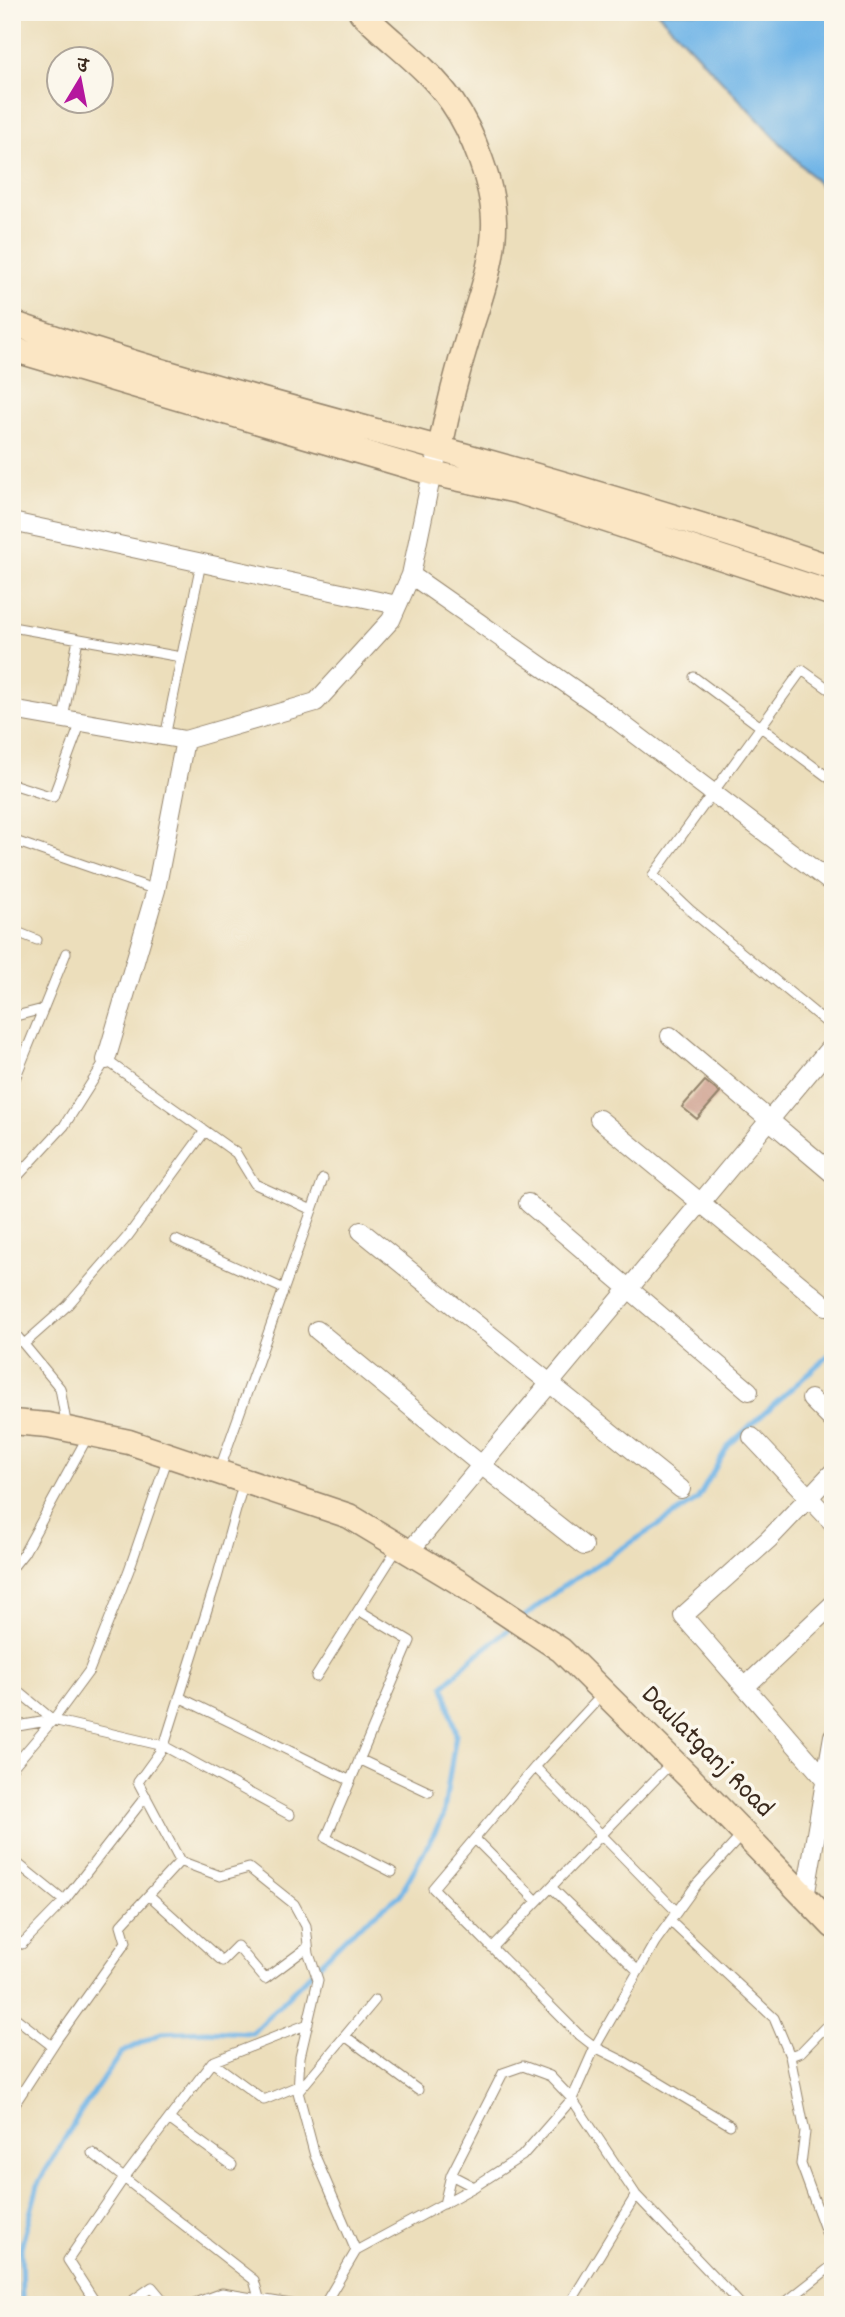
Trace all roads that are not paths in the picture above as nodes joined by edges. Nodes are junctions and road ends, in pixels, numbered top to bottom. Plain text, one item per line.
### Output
1 (361, 12) edge
2 (12, 323) edge
3 (12, 349) edge
4 (440, 449) junction
5 (432, 473) junction
6 (12, 522) edge
7 (201, 563) junction
8 (833, 568) edge
9 (411, 575) junction
10 (833, 594) edge
11 (397, 605) junction
12 (12, 627) edge
13 (78, 639) junction
14 (181, 657) junction
15 (694, 677) dead end
16 (833, 692) edge
17 (12, 710) edge
18 (72, 720) junction
19 (761, 727) junction
20 (165, 737) junction
21 (184, 740) junction
22 (833, 781) edge
23 (12, 784) edge
24 (714, 794) junction
25 (12, 840) edge
26 (833, 884) edge
27 (156, 890) junction
28 (12, 930) edge
29 (37, 940) dead end
30 (66, 953) dead end
31 (43, 1009) junction
32 (12, 1017) edge
33 (833, 1027) edge
34 (670, 1036) dead end
35 (833, 1044) edge
36 (106, 1060) junction
37 (12, 1086) edge
38 (599, 1119) dead end
39 (769, 1120) junction
40 (205, 1132) junction
41 (833, 1174) edge
42 (12, 1179) edge
43 (323, 1180) dead end
44 (527, 1203) dead end
45 (700, 1203) junction
46 (312, 1210) junction
47 (361, 1231) dead end
48 (176, 1240) dead end
49 (284, 1289) junction
50 (629, 1289) junction
51 (826, 1306) dead end
52 (12, 1330) edge
53 (317, 1330) dead end
54 (24, 1344) junction
55 (550, 1383) junction
56 (749, 1391) dead end
57 (811, 1399) dead end
58 (833, 1421) edge
59 (12, 1422) edge
60 (79, 1432) junction
61 (751, 1437) dead end
62 (169, 1456) junction
63 (480, 1464) junction
64 (218, 1472) junction
65 (833, 1472) edge
66 (244, 1481) junction
67 (681, 1489) dead end
68 (809, 1497) junction
69 (833, 1523) edge
70 (584, 1546) dead end
71 (404, 1549) junction
72 (12, 1568) edge
73 (833, 1604) edge
74 (360, 1611) junction
75 (316, 1677) dead end
76 (12, 1686) edge
77 (745, 1687) junction
78 (604, 1692) junction
79 (179, 1697) junction
80 (53, 1720) junction
81 (12, 1727) edge
82 (833, 1736) edge
83 (164, 1746) junction
84 (359, 1759) junction
85 (673, 1761) junction
86 (536, 1767) junction
87 (12, 1768) edge
88 (825, 1779) junction
89 (349, 1780) junction
90 (429, 1791) dead end
91 (146, 1796) junction
92 (290, 1815) dead end
93 (817, 1830) junction
94 (744, 1833) junction
95 (602, 1835) junction
96 (475, 1839) junction
97 (833, 1844) edge
98 (12, 1859) edge
99 (180, 1861) junction
100 (392, 1872) dead end
101 (551, 1887) junction
102 (149, 1895) junction
103 (805, 1897) junction
104 (64, 1901) junction
105 (537, 1901) junction
106 (677, 1912) junction
107 (670, 1921) junction
108 (833, 1926) edge
109 (12, 1938) edge
110 (492, 1948) junction
111 (308, 1950) junction
112 (638, 1971) junction
113 (375, 2000) dead end
114 (12, 2015) edge
115 (833, 2019) edge
116 (308, 2024) junction
117 (345, 2036) junction
118 (52, 2046) junction
119 (595, 2047) junction
120 (790, 2056) junction
121 (212, 2062) junction
122 (298, 2089) junction
123 (418, 2090) dead end
124 (572, 2099) junction
125 (12, 2108) edge
126 (169, 2119) junction
127 (730, 2125) dead end
128 (92, 2153) dead end
129 (232, 2165) dead end
130 (451, 2175) junction
131 (124, 2178) junction
132 (474, 2187) junction
133 (636, 2195) junction
134 (444, 2204) junction
135 (356, 2251) junction
136 (833, 2251) edge
137 (833, 2265) edge
138 (259, 2298) junction
139 (97, 2305) edge
140 (126, 2305) edge
141 (167, 2305) edge
142 (189, 2305) edge
143 (297, 2305) edge
144 (324, 2305) edge
145 (569, 2305) edge
146 (741, 2305) edge
147 (782, 2305) edge

1 - 4 main road
2 - 4 main road
3 - 5 main road
4 - 5 street
4 - 8 main road
5 - 9 street
5 - 10 main road
6 - 7 street
7 - 11 street
7 - 14 lane
9 - 11 street
9 - 24 street
11 - 21 street
12 - 13 lane
13 - 14 lane
13 - 18 lane
14 - 20 lane
15 - 19 lane
16 - 19 lane
17 - 18 street
18 - 20 street
18 - 23 lane
19 - 22 lane
19 - 24 lane
20 - 21 street
21 - 27 street
24 - 26 street
24 - 33 lane
25 - 27 lane
27 - 36 street
28 - 29 lane
30 - 31 lane
31 - 32 lane
31 - 37 lane
34 - 39 street
35 - 39 street
36 - 40 lane
36 - 42 lane
38 - 45 street
39 - 41 street
39 - 45 street
40 - 46 lane
40 - 54 lane
43 - 46 lane
44 - 50 street
45 - 50 street
45 - 51 street
46 - 49 lane
47 - 55 street
48 - 49 lane
49 - 64 lane
50 - 55 street
50 - 56 street
52 - 54 lane
53 - 63 street
54 - 60 lane
55 - 63 street
55 - 67 street
57 - 58 street
59 - 60 main road, Daulatganj Road
60 - 62 main road, Daulatganj Road
60 - 72 lane
61 - 68 street
62 - 64 main road, Daulatganj Road
62 - 80 lane
63 - 70 street
63 - 71 street
64 - 66 main road, Daulatganj Road
65 - 68 street
66 - 71 main road, Daulatganj Road
66 - 79 lane
68 - 69 street
68 - 77 street
71 - 74 lane
71 - 78 main road, Daulatganj Road
73 - 77 street
74 - 75 lane
74 - 84 lane
76 - 80 lane
77 - 88 street
78 - 85 main road, Daulatganj Road
78 - 86 lane
79 - 83 lane
79 - 89 lane
80 - 81 lane
80 - 83 lane
80 - 87 lane
82 - 88 street
83 - 91 lane
83 - 92 lane
84 - 89 lane
84 - 90 lane
85 - 94 main road, Daulatganj Road
85 - 95 lane
86 - 95 lane
86 - 96 lane
88 - 93 street
89 - 100 lane
91 - 99 lane
91 - 104 lane
93 - 97 street
93 - 103 street
94 - 103 main road, Daulatganj Road
94 - 106 lane
95 - 101 lane
95 - 106 lane
96 - 105 lane
96 - 110 lane
98 - 104 lane
99 - 102 lane
99 - 111 lane
101 - 105 lane
101 - 112 lane
102 - 111 lane
102 - 118 lane
103 - 108 main road, Daulatganj Road
104 - 109 lane
105 - 110 lane
106 - 107 lane
107 - 112 lane
107 - 120 lane
110 - 119 lane
111 - 116 lane
112 - 119 lane
113 - 117 lane
114 - 118 lane
115 - 120 lane
116 - 121 lane
116 - 122 lane
117 - 122 lane
117 - 123 lane
118 - 125 lane
119 - 124 lane
119 - 127 lane
120 - 136 lane
121 - 122 lane
121 - 126 lane
122 - 135 lane
124 - 130 lane
124 - 132 lane
124 - 133 lane
126 - 129 lane
126 - 131 lane
128 - 131 lane
130 - 132 lane
130 - 134 lane
131 - 138 lane
131 - 139 lane
132 - 134 lane
133 - 145 lane
133 - 146 lane
134 - 135 lane
135 - 144 lane
137 - 147 lane
138 - 142 lane
138 - 143 lane
140 - 141 lane

